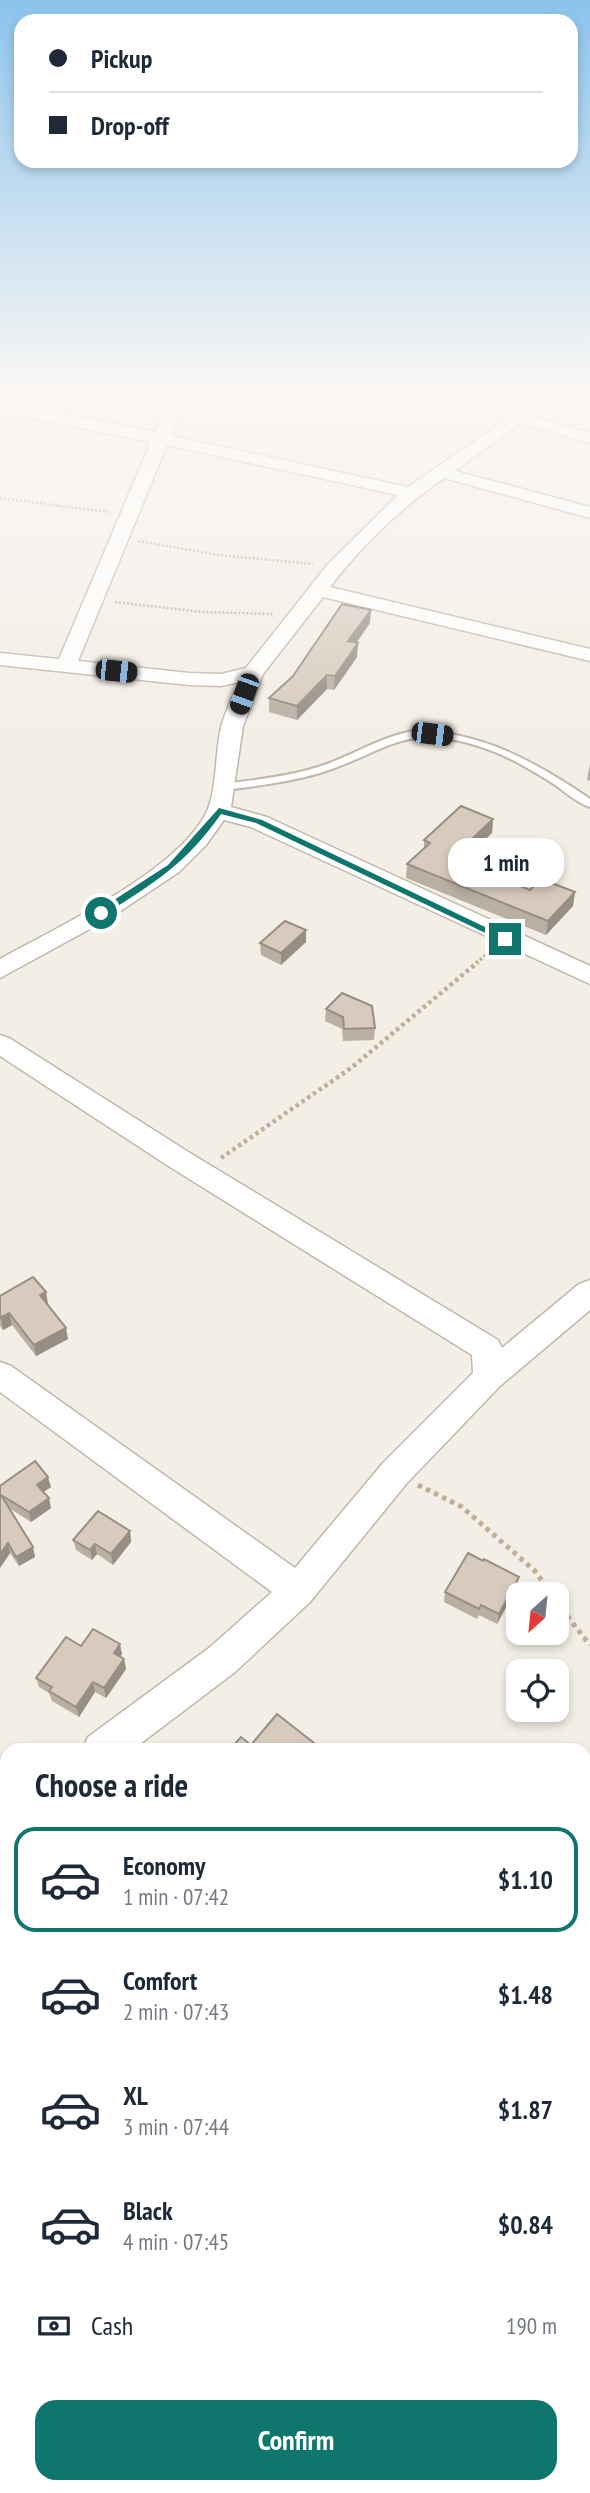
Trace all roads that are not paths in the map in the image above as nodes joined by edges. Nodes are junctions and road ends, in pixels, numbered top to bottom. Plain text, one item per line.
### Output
1 (134, 507) edge
2 (396, 507) edge
3 (569, 507) edge
4 (590, 513) edge
5 (319, 590) junction
6 (590, 655) edge
7 (0, 659) edge
8 (66, 666) junction
9 (253, 673) junction
10 (221, 680) junction
11 (244, 694) junction
12 (225, 787) junction
13 (590, 804) edge
14 (219, 811) junction
15 (0, 970) edge
16 (590, 976) edge
17 (0, 1044) edge
18 (590, 1292) edge
19 (0, 1375) edge
20 (489, 1377) junction
21 (298, 1591) junction
22 (109, 1743) edge

1 - 8 street
2 - 5 street
3 - 4 street
5 - 6 street
5 - 9 street
7 - 8 street
8 - 10 street
9 - 10 street
9 - 11 street
10 - 11 street
11 - 12 street
12 - 13 lane
12 - 14 street
14 - 15 street
14 - 16 street
17 - 20 street
18 - 20 street
19 - 21 street
20 - 21 street
21 - 22 street

